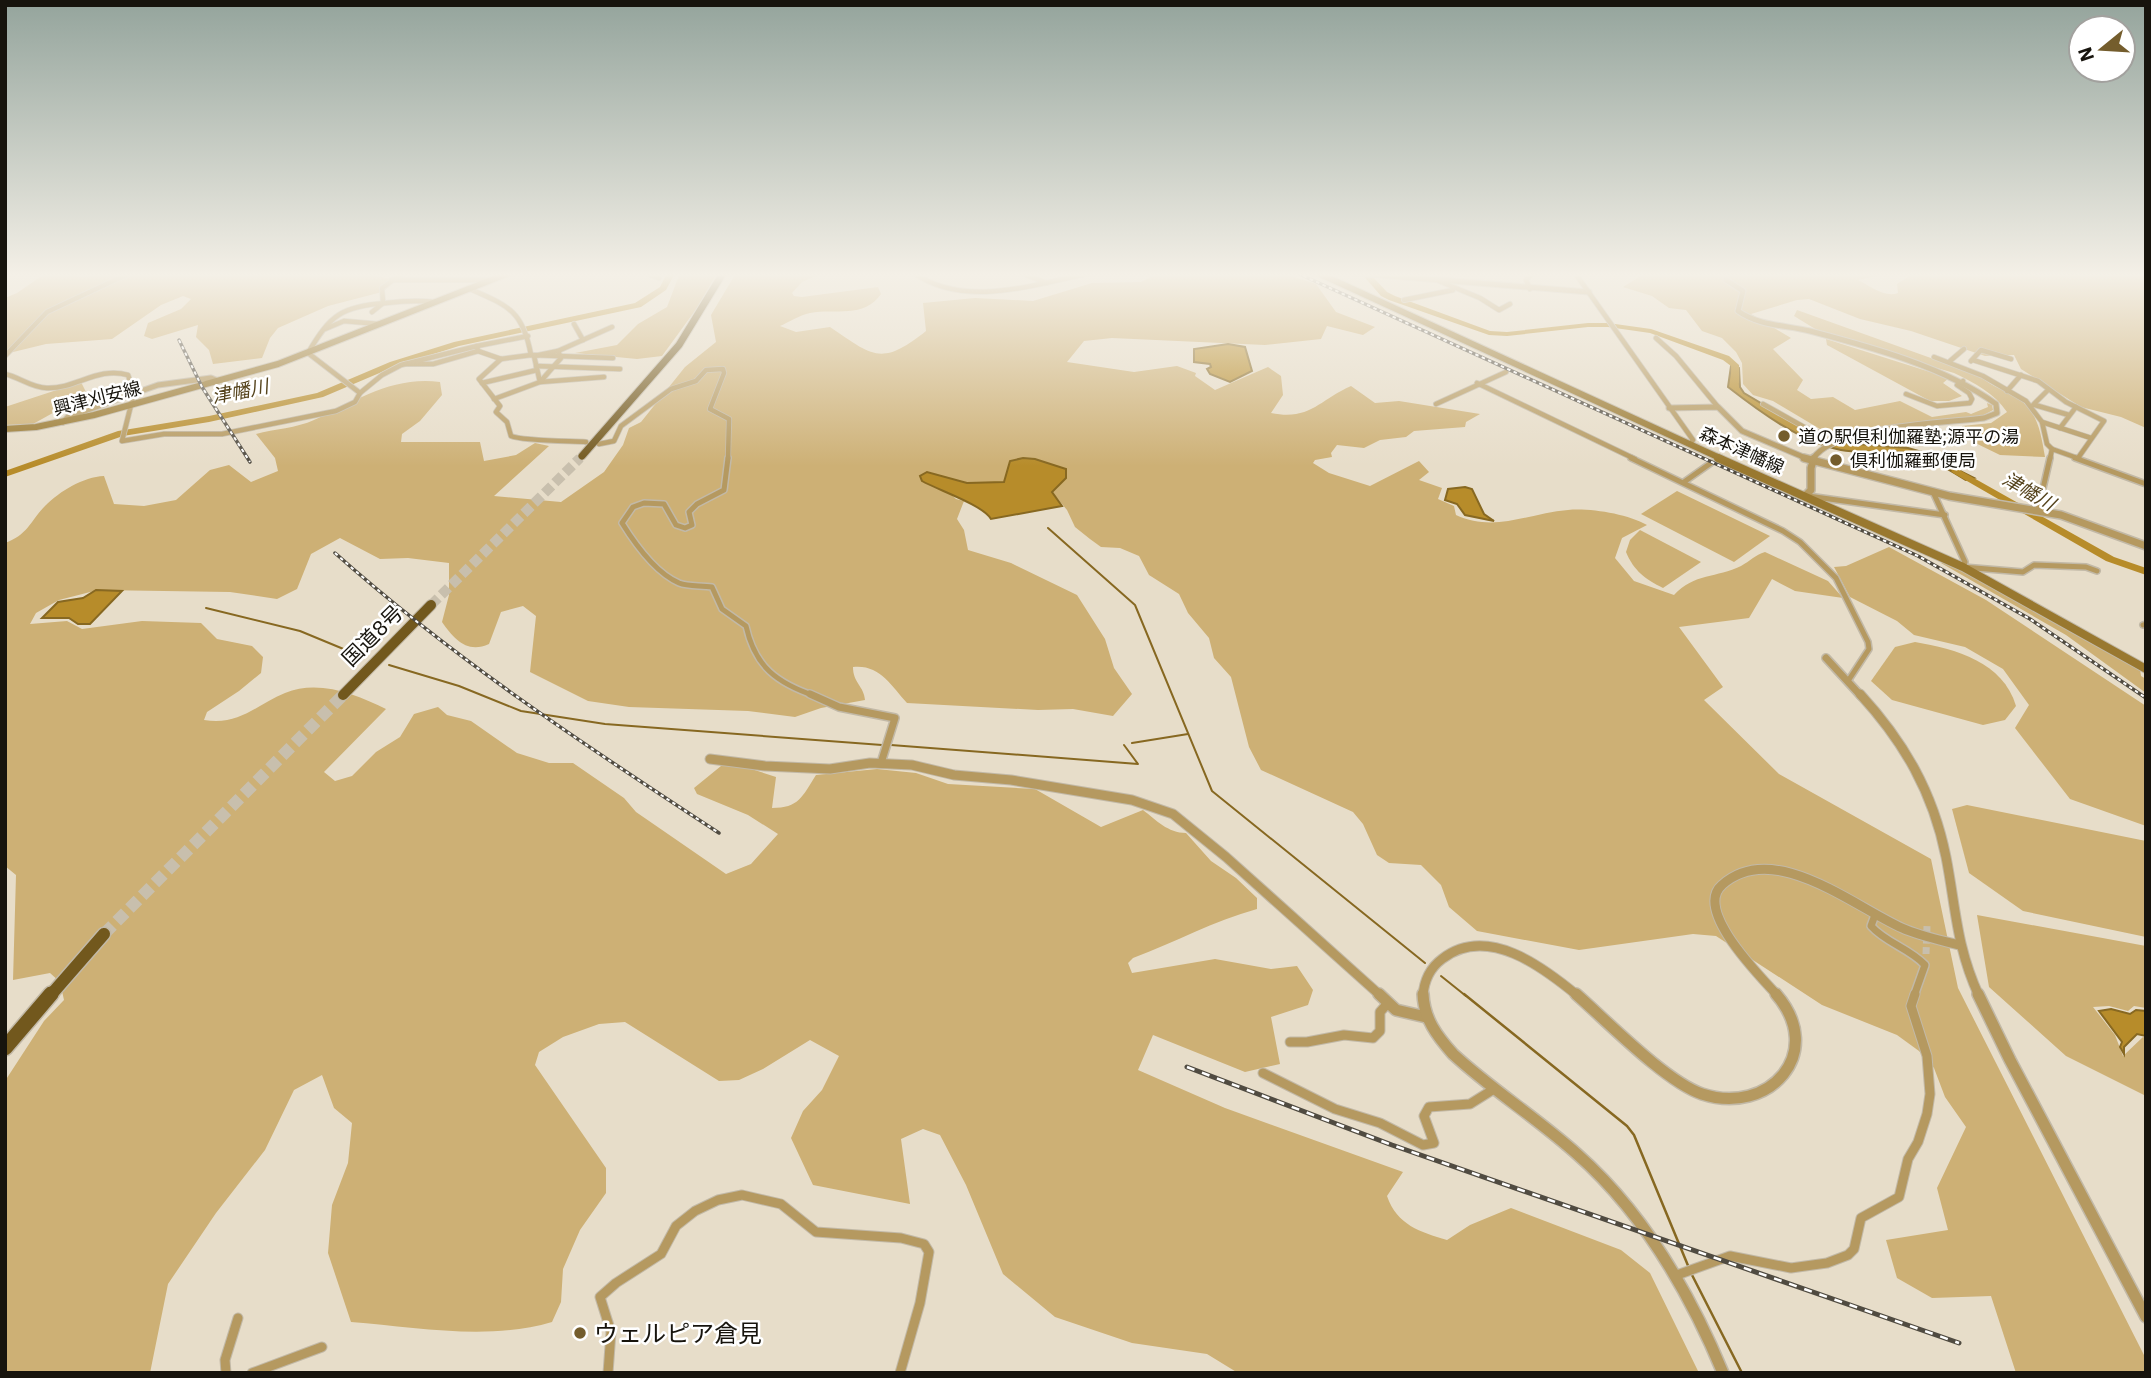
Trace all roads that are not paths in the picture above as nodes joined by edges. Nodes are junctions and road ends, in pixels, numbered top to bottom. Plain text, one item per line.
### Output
1 (23, 337) edge
2 (318, 337) edge
3 (348, 337) edge
4 (519, 337) edge
5 (528, 337) edge
6 (581, 337) edge
7 (589, 337) edge
8 (684, 337) edge
9 (1458, 337) edge
10 (1621, 337) edge
11 (1828, 337) edge
12 (1656, 338) dead end
13 (583, 340) junction
14 (477, 348) junction
15 (1964, 349) dead end
16 (558, 351) junction
17 (308, 353) junction
18 (5, 356) edge
19 (532, 356) junction
20 (1934, 357) dead end
21 (561, 358) junction
22 (614, 358) dead end
23 (501, 359) junction
24 (2011, 359) dead end
25 (1973, 360) junction
26 (1950, 362) junction
27 (404, 364) junction
28 (554, 366) junction
29 (1965, 367) junction
30 (537, 368) junction
31 (620, 369) dead end
32 (1506, 372) dead end
33 (5, 374) edge
34 (2021, 375) junction
35 (604, 377) dead end
36 (218, 381) junction
37 (1963, 381) junction
38 (540, 382) junction
39 (482, 383) junction
40 (1477, 383) junction
41 (2048, 390) junction
42 (358, 391) junction
43 (2007, 391) junction
44 (134, 393) junction
45 (1906, 394) dead end
46 (494, 399) junction
47 (1436, 404) dead end
48 (1763, 404) dead end
49 (130, 405) junction
50 (2033, 405) junction
51 (1718, 407) junction
52 (2076, 407) junction
53 (1669, 408) junction
54 (2069, 415) junction
55 (63, 422) junction
56 (2042, 422) junction
57 (2060, 428) junction
58 (5, 429) edge
59 (2091, 438) junction
60 (1840, 440) junction
61 (586, 442) dead end
62 (599, 444) dead end
63 (1690, 444) junction
64 (2052, 449) junction
65 (582, 456) tunnel mouth
66 (2078, 458) junction
67 (1812, 461) junction
68 (1711, 463) dead end
69 (1684, 482) junction
70 (2146, 484) edge
71 (1933, 492) junction
72 (1806, 495) junction
73 (2038, 510) junction
74 (1945, 515) junction
75 (2146, 546) edge
76 (1963, 567) junction
77 (2097, 571) dead end
78 (431, 605) tunnel mouth
79 (1826, 658) dead end
80 (2146, 669) edge
81 (1848, 681) junction
82 (342, 695) tunnel mouth
83 (710, 759) dead end
84 (881, 763) junction
85 (1875, 915) junction
86 (103, 934) tunnel mouth
87 (1959, 945) junction
88 (1388, 1003) junction
89 (34, 1013) junction
90 (1426, 1017) junction
91 (1290, 1042) dead end
92 (5, 1048) edge
93 (5, 1054) edge
94 (1264, 1073) dead end
95 (1496, 1088) junction
96 (1685, 1271) junction
97 (2146, 1317) edge
98 (238, 1318) dead end
99 (322, 1347) dead end
100 (226, 1373) edge
101 (252, 1373) edge
102 (608, 1373) edge
103 (900, 1373) edge
104 (1723, 1373) edge

1 - 18 street
2 - 17 street
3 - 17 main road, 興津刈安線
4 - 14 street
5 - 19 street
6 - 13 street
7 - 13 street
8 - 65 highway
9 - 63 main road, 森本津幡線
10 - 53 street
11 - 37 street
12 - 51 street
13 - 16 street
14 - 23 street
14 - 27 street
14 - 27 street
15 - 26 street
16 - 19 street
16 - 21 street
17 - 36 main road, 興津刈安線
17 - 42 street
19 - 21 street
19 - 23 street
19 - 30 street
20 - 26 street
21 - 22 street
21 - 28 street
23 - 39 street
24 - 25 street
25 - 29 street
25 - 34 street
26 - 29 street
27 - 42 street
28 - 30 street
28 - 31 street
28 - 38 street
29 - 43 street
30 - 38 street
30 - 39 street
32 - 40 street
33 - 44 street
34 - 41 street
34 - 43 street
35 - 38 street
36 - 44 street
36 - 49 main road, 興津刈安線
37 - 45 street
37 - 60 street
38 - 46 street
39 - 46 street
40 - 47 street
40 - 69 street
41 - 50 street
41 - 52 street
42 - 49 street
43 - 50 street
44 - 49 street
44 - 55 street
46 - 61 street
48 - 60 street
49 - 55 main road, 興津刈安線
50 - 54 street
50 - 56 street
51 - 53 street
51 - 67 street
52 - 54 street
52 - 59 street
53 - 63 street
54 - 57 street
55 - 58 main road, 興津刈安線
56 - 57 street
56 - 64 street
57 - 59 street
59 - 66 street
60 - 67 street
62 - 84 street
63 - 72 main road, 森本津幡線
64 - 66 street
64 - 73 street
66 - 70 street
67 - 71 street
67 - 72 street
68 - 69 street
69 - 81 street
71 - 73 street
71 - 74 street
72 - 74 street
72 - 76 main road, 森本津幡線
73 - 75 street
74 - 76 street
76 - 77 street
76 - 80 main road, 森本津幡線
78 - 82 highway, 国道8号
79 - 81 street
81 - 87 street
83 - 84 street
84 - 88 street
85 - 87 street
85 - 90 street
85 - 96 street
86 - 89 highway
87 - 97 street
88 - 90 street
88 - 91 street
89 - 92 highway
89 - 93 highway
90 - 95 street
94 - 95 street
95 - 96 street
96 - 104 street
98 - 100 street
99 - 101 street
102 - 103 street

